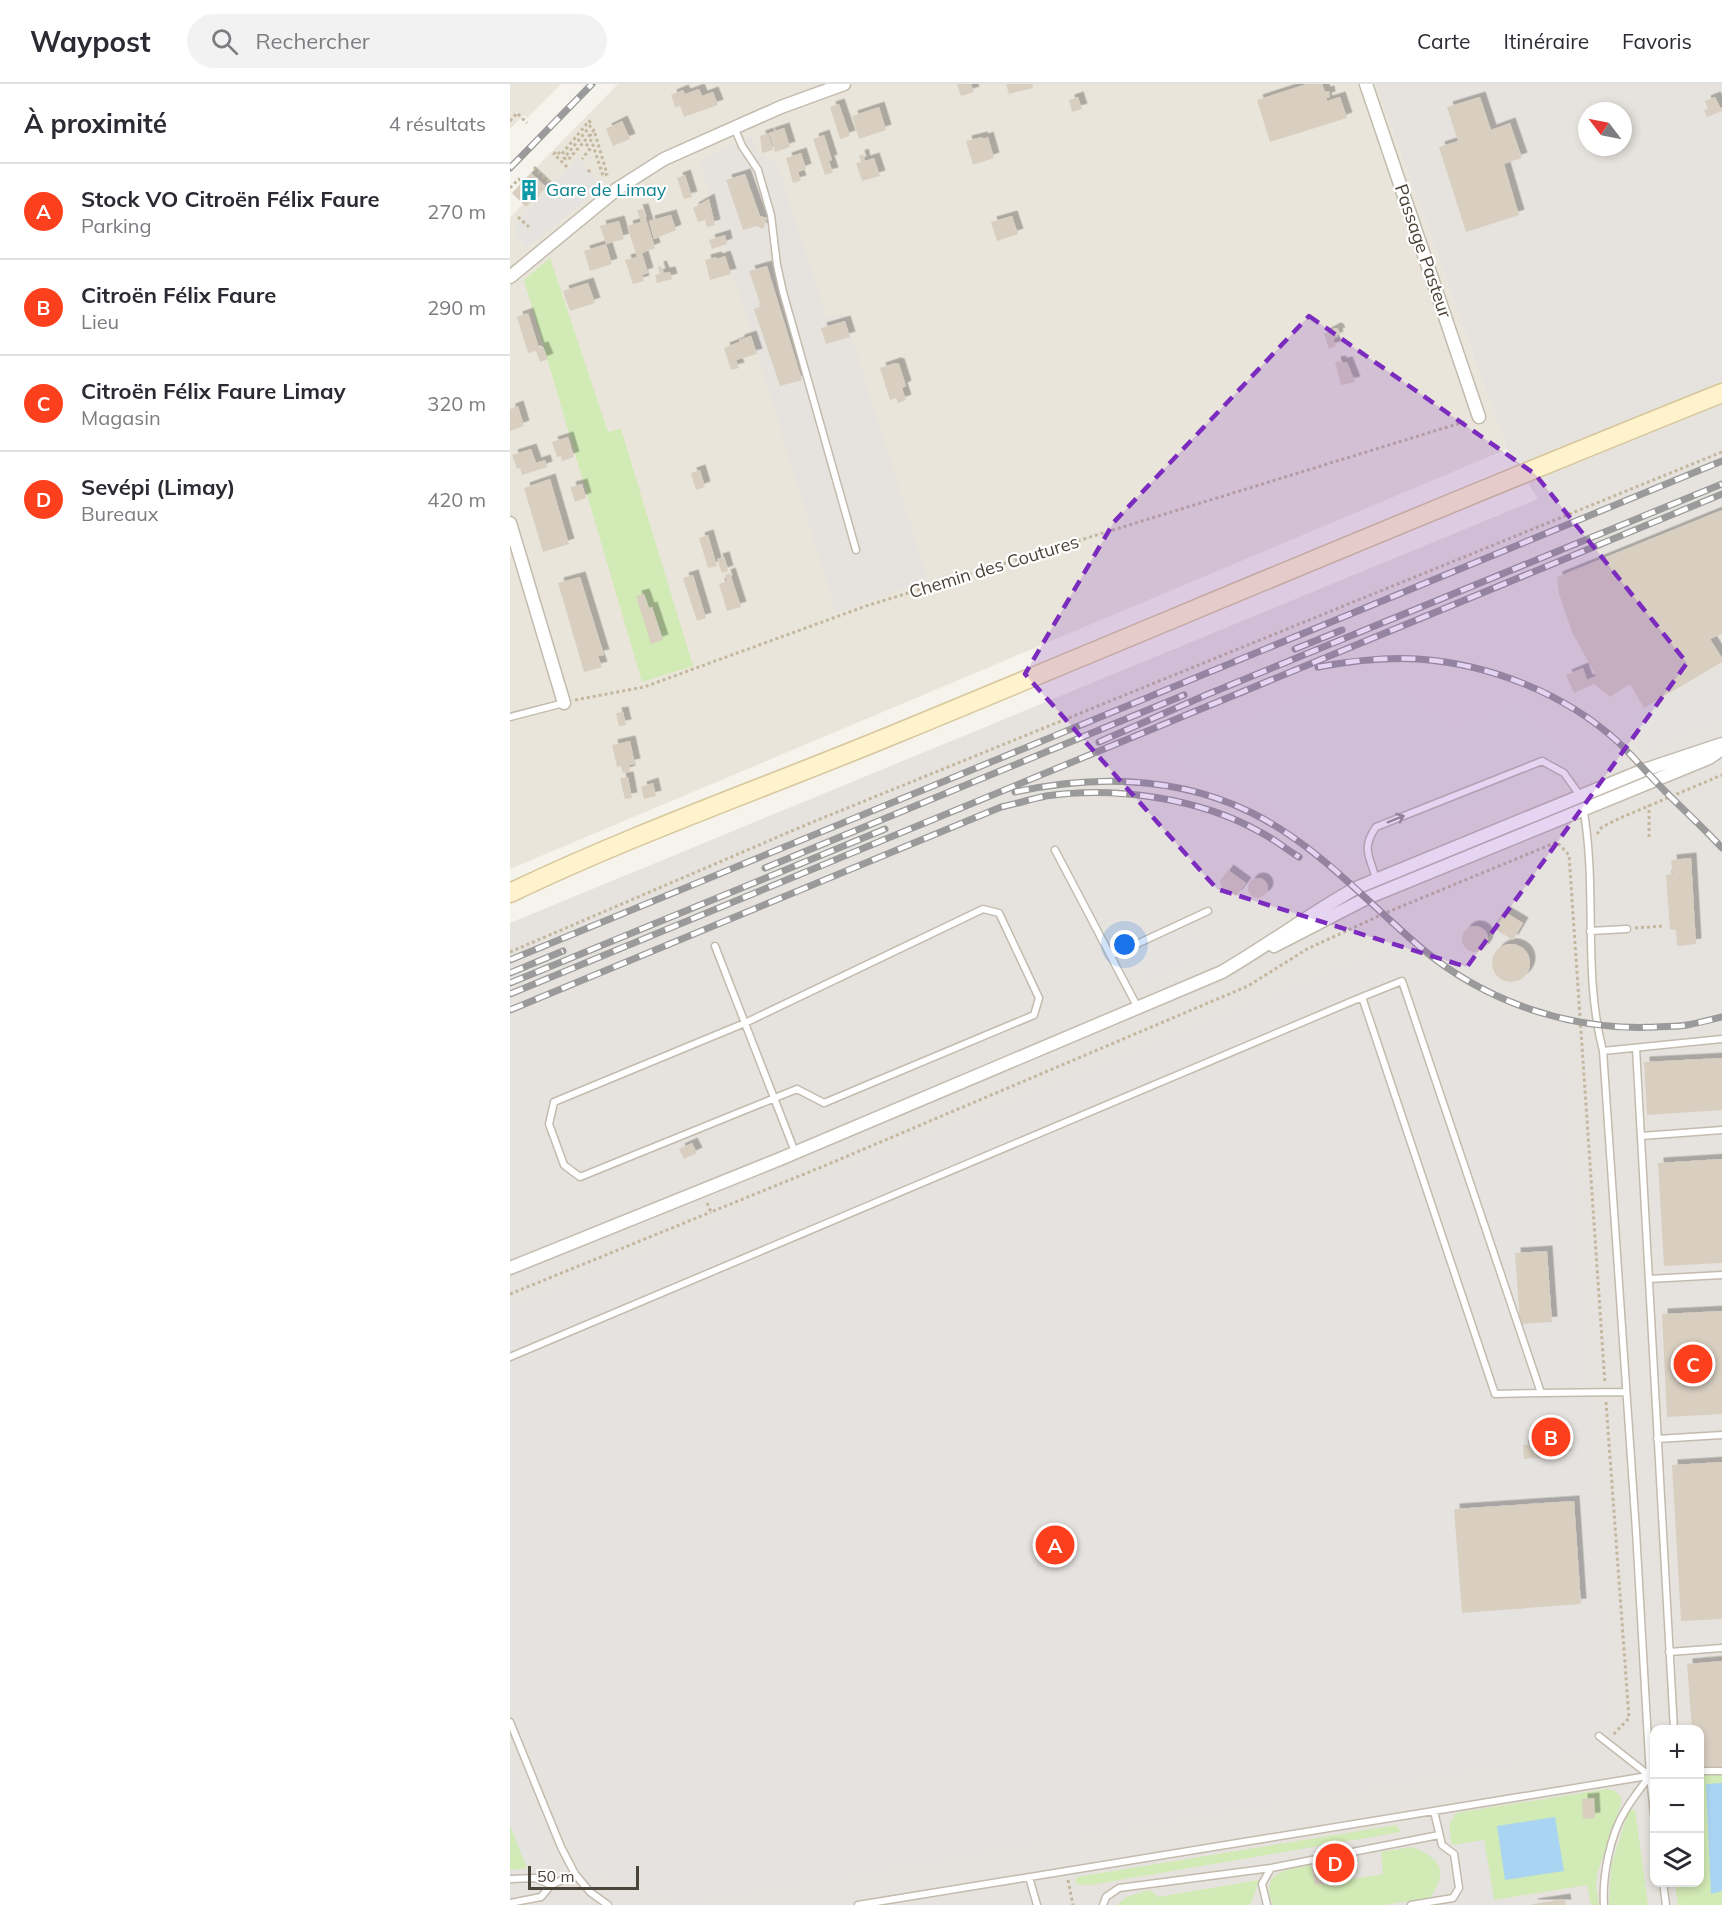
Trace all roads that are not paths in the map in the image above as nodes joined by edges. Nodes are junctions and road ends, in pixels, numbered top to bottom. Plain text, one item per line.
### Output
1 (844, 84) edge
2 (1366, 84) edge
3 (734, 127) junction
4 (510, 277) edge
5 (1722, 393) edge
6 (1479, 417) road end
7 (510, 523) edge
8 (856, 550) dead end
9 (564, 703) joint
10 (510, 717) edge
11 (1722, 744) edge
12 (1722, 749) edge
13 (1581, 796) junction
14 (1584, 810) junction
15 (1055, 850) dead end
16 (1376, 880) junction
17 (510, 891) edge
18 (1208, 911) dead end
19 (1627, 929) road end
20 (1590, 931) junction
21 (715, 946) dead end
22 (1259, 950) junction
23 (1111, 956) junction
24 (1362, 997) junction
25 (1138, 1008) junction
26 (745, 1023) junction
27 (1722, 1039) edge
28 (1636, 1048) junction
29 (1604, 1051) junction
30 (774, 1097) junction
31 (1722, 1130) edge
32 (1641, 1136) junction
33 (795, 1152) junction
34 (510, 1268) edge
35 (1722, 1275) edge
36 (1649, 1279) junction
37 (510, 1357) edge
38 (1626, 1392) junction
39 (1541, 1393) junction
40 (1722, 1435) edge
41 (1658, 1439) junction
42 (1722, 1648) edge
43 (1669, 1652) junction
44 (510, 1722) edge
45 (1674, 1725) edge
46 (1599, 1736) dead end
47 (1650, 1746) edge
48 (1704, 1771) edge
49 (1722, 1771) edge
50 (1650, 1774) edge
51 (1650, 1775) edge
52 (1650, 1778) edge
53 (1434, 1811) junction
54 (1439, 1835) junction
55 (1270, 1868) junction
56 (574, 1874) junction
57 (1029, 1878) junction
58 (510, 1879) edge
59 (551, 1885) junction
60 (1664, 1887) edge
61 (510, 1903) edge
62 (608, 1905) edge
63 (858, 1905) edge
64 (1032, 1905) edge
65 (1037, 1905) edge
66 (1103, 1905) edge
67 (1267, 1905) edge
68 (1411, 1905) edge
69 (1604, 1905) edge
70 (1666, 1905) edge

1 - 3 street
2 - 6 street, Passage Pasteur
3 - 4 street
3 - 8 lane
5 - 17 main road
7 - 9 street
9 - 10 lane
11 - 13 street
12 - 14 street
13 - 14 lane
13 - 16 street
16 -> 13 lane
14 - 20 lane
14 - 22 street
15 - 23 lane
16 - 22 street
18 - 23 lane
19 - 20 lane
20 - 29 lane
21 - 26 lane
22 - 25 street
23 - 25 lane
24 - 37 lane
24 - 39 lane
24 - 39 lane
25 - 33 street
26 - 30 lane
26 - 30 lane
26 - 30 lane
27 - 28 lane
28 - 29 lane
28 - 32 lane
29 - 38 lane
30 - 33 lane
31 - 32 lane
32 - 36 lane
33 - 34 street
35 - 36 lane
36 - 41 lane
38 - 39 lane
38 - 47 lane
40 - 41 lane
41 - 43 lane
42 - 43 lane
43 - 45 lane
44 - 56 lane
46 - 50 lane
48 - 49 lane
51 - 53 lane
52 - 69 lane
53 - 54 lane
53 - 57 lane
54 - 55 lane
54 - 68 lane
55 - 66 lane
55 - 67 lane
56 - 59 lane
56 - 62 lane
57 - 63 lane
57 - 65 lane
58 - 59 lane
59 - 61 lane
60 - 70 lane
64 - 65 lane

